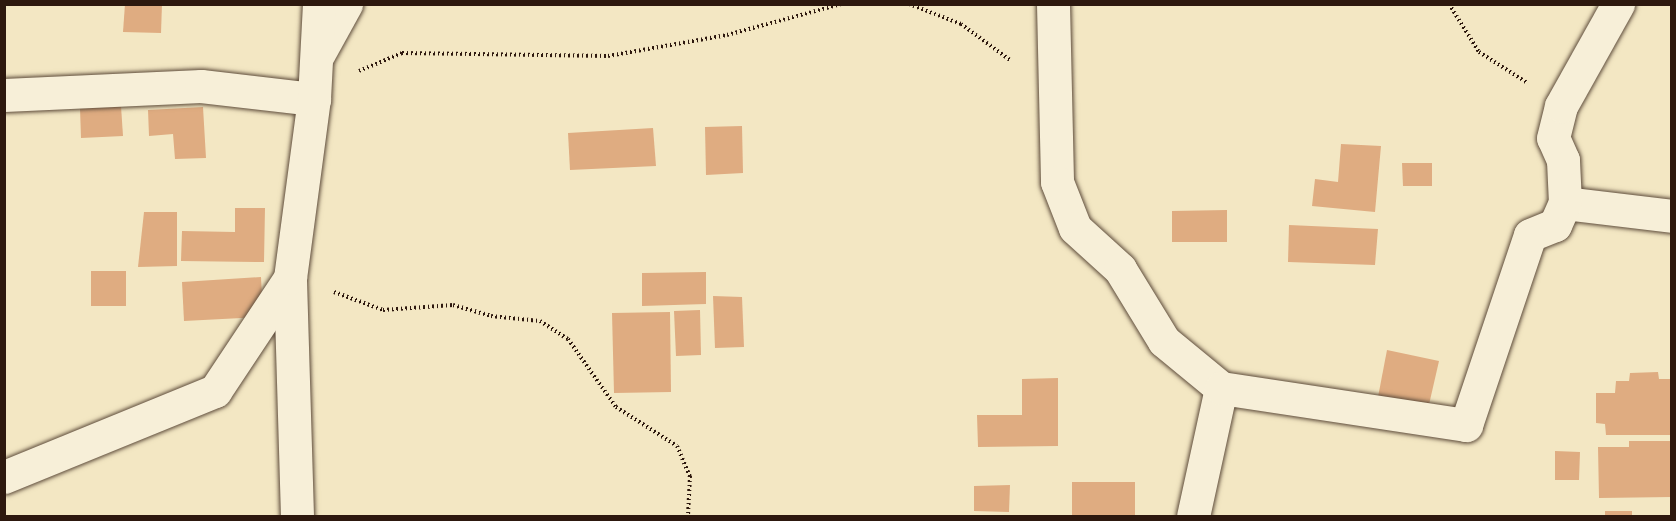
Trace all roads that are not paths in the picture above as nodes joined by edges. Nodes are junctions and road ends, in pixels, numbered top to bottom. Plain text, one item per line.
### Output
1 (319, 4) edge
2 (346, 4) edge
3 (1053, 4) edge
4 (1618, 4) edge
5 (315, 78) junction
6 (4, 95) edge
7 (1565, 203) junction
8 (1671, 216) edge
9 (290, 278) junction
10 (1221, 388) junction
11 (4, 477) edge
12 (297, 516) edge
13 (1193, 516) edge

1 - 5 street
2 - 5 street
3 - 10 street
4 - 7 street
5 - 6 street
5 - 9 street
7 - 8 street
7 - 10 street
9 - 11 street
9 - 12 street
10 - 13 street

